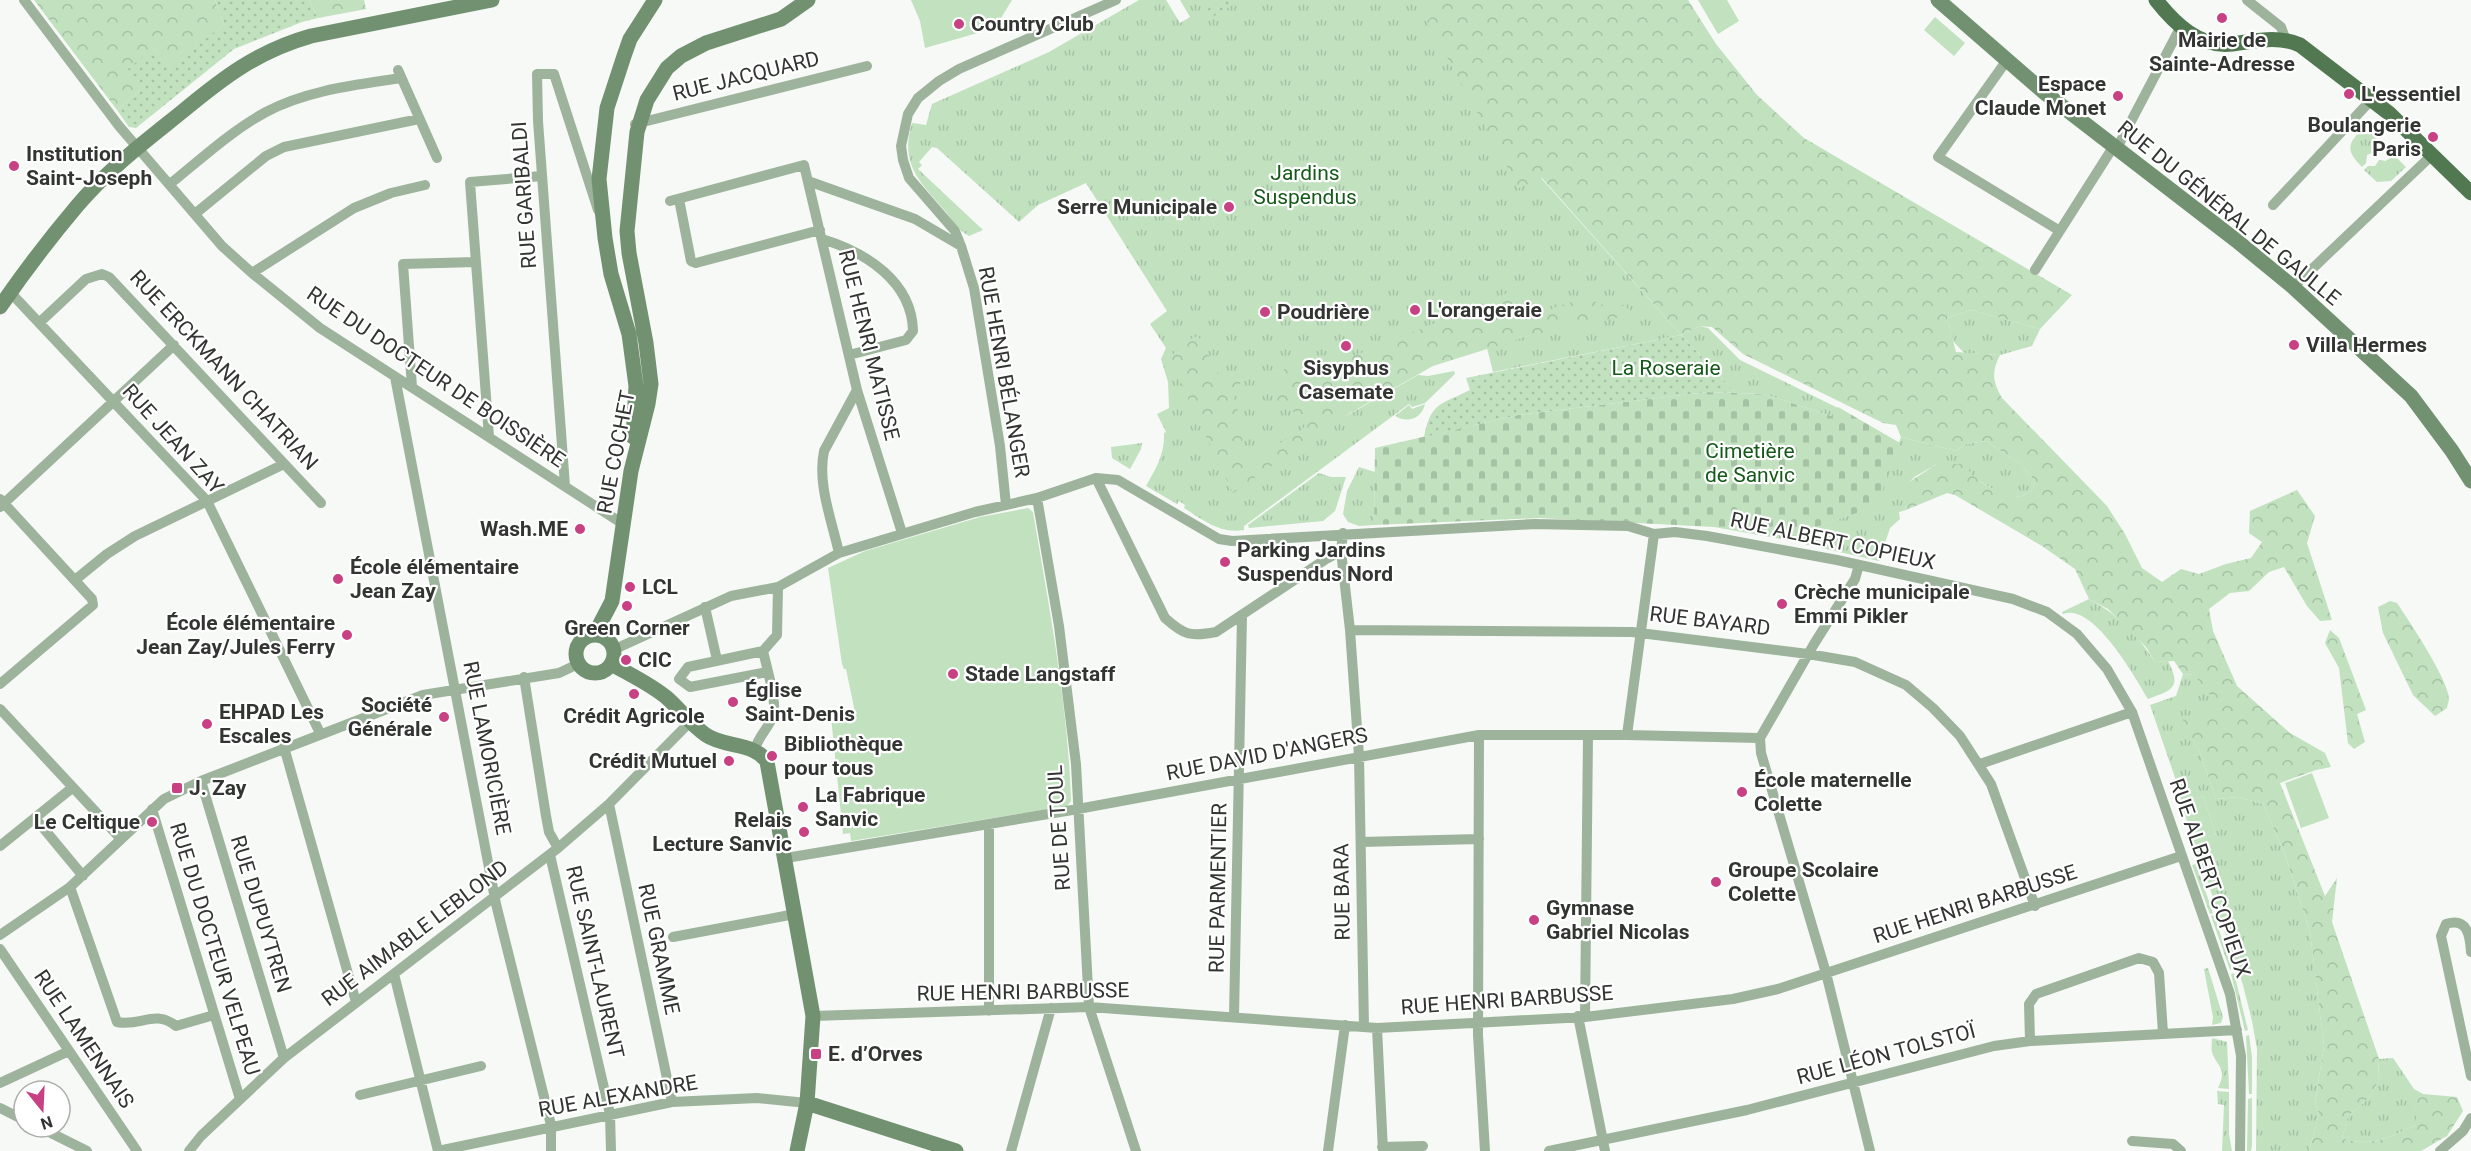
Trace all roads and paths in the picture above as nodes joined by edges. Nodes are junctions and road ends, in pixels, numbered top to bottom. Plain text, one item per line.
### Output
1 (24, 0) edge
2 (492, 0) edge
3 (655, 0) edge
4 (808, 0) edge
5 (1116, 0) edge
6 (1938, 0) edge
7 (2156, 0) edge
8 (2247, 0) edge
9 (793, 6) edge
10 (2180, 28) junction
11 (2285, 38) junction
12 (2007, 60) junction
13 (867, 66) dead end
14 (2372, 99) junction
15 (419, 119) junction
16 (638, 126) junction
17 (138, 148) junction
18 (2117, 148) junction
19 (2433, 154) junction
20 (437, 158) dead end
21 (542, 176) junction
22 (808, 182) junction
23 (170, 184) junction
24 (425, 185) dead end
25 (2471, 193) edge
26 (2273, 205) dead end
27 (196, 213) junction
28 (603, 223) junction
29 (2060, 231) junction
30 (821, 235) junction
31 (962, 246) junction
32 (476, 262) junction
33 (2036, 270) dead end
34 (252, 273) junction
35 (2293, 288) junction
36 (10, 292) junction
37 (0, 307) edge
38 (39, 323) junction
39 (174, 345) junction
40 (849, 355) junction
41 (395, 377) junction
42 (412, 387) junction
43 (857, 390) junction
44 (113, 401) junction
45 (489, 437) junction
46 (284, 464) junction
47 (631, 471) junction
48 (1096, 478) junction
49 (2471, 481) edge
50 (565, 486) junction
51 (1037, 498) junction
52 (207, 501) junction
53 (1, 503) edge
54 (321, 503) dead end
55 (1006, 505) junction
56 (623, 524) junction
57 (902, 533) junction
58 (1343, 533) junction
59 (1654, 534) junction
60 (1341, 551) junction
61 (839, 553) junction
62 (1859, 565) junction
63 (75, 580) junction
64 (778, 587) junction
65 (705, 607) junction
66 (1242, 616) junction
67 (1350, 630) junction
68 (1641, 632) junction
69 (598, 635) junction
70 (764, 651) junction
71 (1808, 654) junction
72 (612, 657) junction
73 (717, 660) junction
74 (578, 664) junction
75 (767, 672) junction
76 (524, 677) junction
77 (0, 684) edge
78 (456, 690) junction
79 (0, 709) edge
80 (2132, 712) junction
81 (690, 722) junction
82 (320, 733) junction
83 (1479, 735) junction
84 (1588, 735) junction
85 (1627, 735) junction
86 (1760, 738) junction
87 (284, 747) junction
88 (755, 749) junction
89 (1359, 756) junction
90 (1980, 764) junction
91 (1240, 780) junction
92 (201, 781) junction
93 (72, 788) junction
94 (609, 804) junction
95 (152, 809) junction
96 (1078, 809) junction
97 (35, 818) junction
98 (989, 824) junction
99 (121, 839) junction
100 (1479, 839) junction
101 (1360, 842) junction
102 (0, 846) edge
103 (554, 851) junction
104 (2181, 856) junction
105 (786, 858) junction
106 (83, 876) junction
107 (70, 887) junction
108 (495, 896) junction
109 (2035, 906) junction
110 (795, 914) junction
111 (0, 935) edge
112 (673, 937) dead end
113 (0, 949) edge
114 (2471, 952) edge
115 (1826, 973) junction
116 (394, 974) junction
117 (356, 1002) junction
118 (1089, 1007) junction
119 (1051, 1008) junction
120 (989, 1011) junction
121 (214, 1016) junction
122 (813, 1016) junction
123 (1234, 1017) junction
124 (1582, 1017) junction
125 (1479, 1023) junction
126 (1344, 1025) junction
127 (1364, 1027) junction
128 (1377, 1028) junction
129 (2237, 1030) junction
130 (2163, 1033) junction
131 (2030, 1041) junction
132 (69, 1051) junction
133 (284, 1058) junction
134 (481, 1066) dead end
135 (2471, 1076) edge
136 (420, 1081) junction
137 (1854, 1082) junction
138 (0, 1083) edge
139 (360, 1095) dead end
140 (240, 1100) junction
141 (672, 1102) junction
142 (807, 1103) junction
143 (610, 1114) junction
144 (2471, 1118) edge
145 (551, 1125) junction
146 (63, 1139) edge
147 (1602, 1139) junction
148 (2132, 1141) dead end
149 (1423, 1146) dead end
150 (929, 1147) edge
151 (1382, 1149) edge
152 (87, 1151) edge
153 (137, 1151) edge
154 (189, 1151) edge
155 (438, 1151) edge
156 (551, 1151) edge
157 (611, 1151) edge
158 (797, 1151) edge
159 (956, 1151) edge
160 (1011, 1151) edge
161 (1136, 1151) edge
162 (1328, 1151) edge
163 (1485, 1151) edge
164 (1549, 1151) edge
165 (1605, 1151) edge
166 (1870, 1151) edge
167 (2181, 1151) edge
168 (2240, 1151) edge
169 (2440, 1151) edge

1 - 17 street, RUE DU DOCTEUR DE BOISSIÈRE
2 - 17 street
3 - 28 street
4 - 9 street, RUE COCHET
5 - 31 street, RUE HENRI BÉLANGER
6 - 12 street, RUE DU GÉNÉRAL DE GAULLE
7 - 10 main road
8 - 11 street
9 - 16 street, RUE COCHET
10 - 11 main road
10 - 18 street
11 - 14 main road
12 - 18 street, RUE DU GÉNÉRAL DE GAULLE
12 - 29 street
13 - 16 street, RUE JACQUARD
14 - 19 main road
14 - 26 street
15 - 20 street
15 - 23 street
15 - 27 street
16 - 47 street, RUE COCHET
17 - 23 street, RUE DU DOCTEUR DE BOISSIÈRE
17 - 36 street
18 - 29 street
18 - 35 street, RUE DU GÉNÉRAL DE GAULLE
19 - 25 main road
19 - 35 street
21 - 28 street, RUE GARIBALDI
21 - 32 street
21 - 50 street, RUE GARIBALDI
22 - 30 street, RUE HENRI MATISSE
22 - 30 street, RUE HENRI MATISSE
22 - 31 street
23 - 27 street, RUE DU DOCTEUR DE BOISSIÈRE
24 - 34 street
27 - 34 street, RUE DU DOCTEUR DE BOISSIÈRE
28 - 47 street
29 - 33 street
30 - 40 street, RUE HENRI MATISSE
30 - 40 street
31 - 55 street, RUE HENRI BÉLANGER
32 - 42 street
32 - 45 street
34 - 41 street, RUE DU DOCTEUR DE BOISSIÈRE
35 - 49 street, RUE DU GÉNÉRAL DE GAULLE
36 - 37 street
36 - 38 street, RUE JEAN ZAY
38 - 39 street, RUE ERCKMANN CHATRIAN
38 - 44 street, RUE JEAN ZAY
39 - 44 street
39 - 46 street, RUE ERCKMANN CHATRIAN
40 - 43 street, RUE HENRI MATISSE
41 - 42 street, RUE DU DOCTEUR DE BOISSIÈRE
41 - 78 street, RUE LAMORICIÈRE
42 - 45 street, RUE DU DOCTEUR DE BOISSIÈRE
43 - 57 street, RUE HENRI MATISSE
43 - 61 street
44 - 52 street, RUE JEAN ZAY
44 - 53 street
45 - 50 street, RUE DU DOCTEUR DE BOISSIÈRE
46 - 52 street
46 - 54 street, RUE ERCKMANN CHATRIAN
47 - 56 street, RUE COCHET
48 - 51 street
48 - 58 street, RUE ALBERT COPIEUX
48 - 66 street
50 - 56 street, RUE DU DOCTEUR DE BOISSIÈRE
51 - 55 street
51 - 96 street, RUE DE TOUL
52 - 63 street
52 - 82 street, RUE JEAN ZAY
53 - 63 street
55 - 57 street
56 - 69 street, RUE COCHET
57 - 61 street
58 - 59 street, RUE ALBERT COPIEUX
58 - 60 street
59 - 62 street, RUE ALBERT COPIEUX
59 - 68 street
60 - 66 street
60 - 67 street, RUE BARA
61 - 64 street
62 - 71 street
62 - 80 street, RUE ALBERT COPIEUX
63 - 77 street
64 - 65 street
64 - 70 street
65 - 72 street
65 - 73 street
66 - 91 street, RUE PARMENTIER
67 - 68 street, RUE BAYARD
67 - 89 street, RUE BARA
68 - 71 street, RUE BAYARD
68 - 85 street
69 - 72 street
69 - 74 street
70 - 73 street
70 - 75 street
71 - 86 street
71 - 90 street, RUE BAYARD
72 - 74 street
72 - 81 street
73 - 75 street
74 - 76 street
75 - 88 street
76 - 78 street
76 - 103 street, RUE SAINT-LAURENT
78 - 82 street
78 - 108 street, RUE LAMORICIÈRE
79 - 93 street
80 - 90 street
80 - 104 street, RUE ALBERT COPIEUX
81 - 88 street
81 - 94 street, RUE AIMABLE LEBLOND
82 - 87 street
83 - 84 street, RUE DAVID D'ANGERS
83 - 89 street, RUE DAVID D'ANGERS
83 - 100 street
84 - 85 street, RUE DAVID D'ANGERS
84 - 124 street
85 - 86 street, RUE DAVID D'ANGERS
86 - 115 street
87 - 92 street
87 - 117 street
88 - 105 street
89 - 91 street, RUE DAVID D'ANGERS
89 - 101 street, RUE BARA
90 - 109 street, RUE BAYARD
91 - 96 street, RUE DAVID D'ANGERS
91 - 123 street, RUE PARMENTIER
92 - 95 street
92 - 133 street, RUE DUPUYTREN
93 - 97 street
93 - 99 street
94 - 103 street, RUE AIMABLE LEBLOND
94 - 141 street, RUE GRAMME
95 - 99 street
95 - 121 street, RUE DU DOCTEUR VELPEAU
96 - 98 street, RUE DAVID D'ANGERS
96 - 118 street, RUE DE TOUL
97 - 102 street
97 - 106 street
98 - 105 street, RUE DAVID D'ANGERS
98 - 120 street
99 - 106 street
100 - 101 street
100 - 125 street
101 - 127 street, RUE BARA
103 - 108 street, RUE AIMABLE LEBLOND
103 - 143 street, RUE SAINT-LAURENT
104 - 109 street, RUE HENRI BARBUSSE
104 - 129 street, RUE ALBERT COPIEUX
105 - 110 street
106 - 107 street
107 - 111 street
107 - 121 street
108 - 116 street, RUE AIMABLE LEBLOND
108 - 145 street, RUE LAMORICIÈRE
109 - 115 street, RUE HENRI BARBUSSE
110 - 112 street
110 - 122 street
113 - 132 street, RUE LAMENNAIS
114 - 135 street
115 - 124 street, RUE HENRI BARBUSSE
115 - 137 street
116 - 117 street, RUE AIMABLE LEBLOND
116 - 136 street
117 - 133 street, RUE AIMABLE LEBLOND
118 - 119 street, RUE HENRI BARBUSSE
118 - 123 street, RUE HENRI BARBUSSE
118 - 161 street, RUE DE TOUL
119 - 120 street, RUE HENRI BARBUSSE
119 - 160 street
120 - 122 street, RUE HENRI BARBUSSE
121 - 140 street, RUE DU DOCTEUR VELPEAU
122 - 142 street
123 - 126 street, RUE HENRI BARBUSSE
124 - 125 street, RUE HENRI BARBUSSE
124 - 147 street
125 - 128 street, RUE HENRI BARBUSSE
125 - 163 street
126 - 127 street, RUE HENRI BARBUSSE
126 - 162 street
127 - 128 street, RUE HENRI BARBUSSE
128 - 151 street
129 - 130 street, RUE LÉON TOLSTOÏ
129 - 168 street, RUE ALBERT COPIEUX
130 - 131 street, RUE LÉON TOLSTOÏ
130 - 131 street
131 - 137 street, RUE LÉON TOLSTOÏ
132 - 138 street
132 - 153 street, RUE LAMENNAIS
133 - 140 street, RUE AIMABLE LEBLOND
134 - 136 street
136 - 139 street
136 - 155 street
137 - 147 street, RUE LÉON TOLSTOÏ
137 - 166 street
140 - 154 street, RUE AIMABLE LEBLOND
141 - 142 street, RUE ALEXANDRE
141 - 143 street, RUE ALEXANDRE
142 - 150 street
142 - 158 street
143 - 145 street, RUE ALEXANDRE
143 - 157 street, RUE SAINT-LAURENT
144 - 169 street
145 - 155 street, RUE ALEXANDRE
145 - 156 street, RUE LAMORICIÈRE
146 - 152 street
147 - 164 street, RUE LÉON TOLSTOÏ
147 - 165 street
148 - 167 street
149 - 151 street
150 - 159 street

